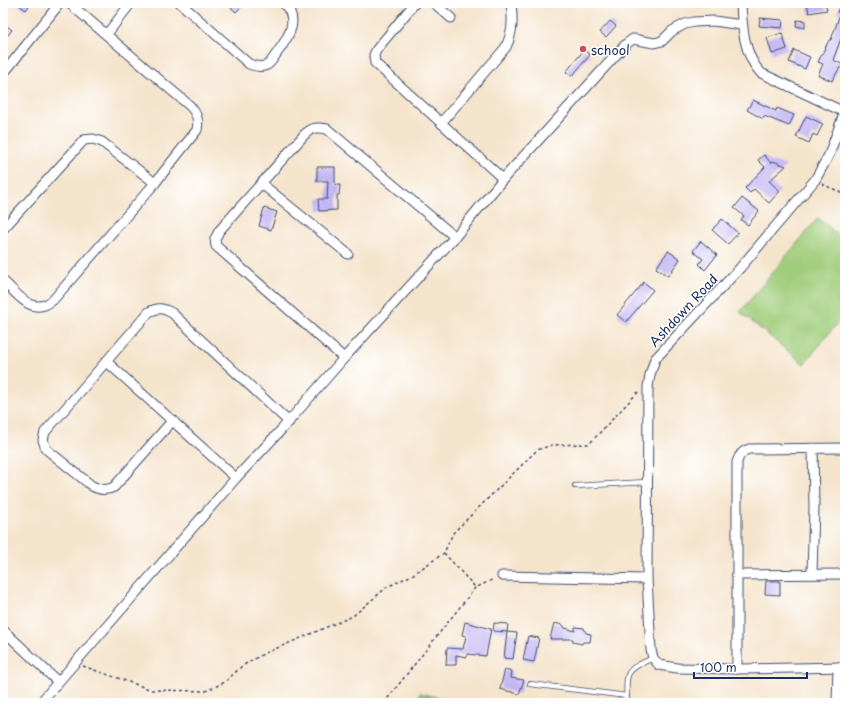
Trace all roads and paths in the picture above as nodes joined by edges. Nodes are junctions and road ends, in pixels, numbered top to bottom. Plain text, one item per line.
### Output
1 (60, 3) edge
2 (69, 3) edge
3 (131, 3) edge
4 (180, 3) edge
5 (283, 3) edge
6 (414, 3) edge
7 (434, 3) edge
8 (511, 3) edge
9 (741, 3) edge
10 (452, 18) dead end
11 (742, 25) junction
12 (107, 34) junction
13 (3, 74) edge
14 (845, 112) edge
15 (441, 123) junction
16 (503, 179) junction
17 (816, 180) junction
18 (155, 183) junction
19 (262, 184) junction
20 (845, 194) edge
21 (3, 229) edge
22 (455, 237) junction
23 (348, 254) dead end
24 (3, 281) edge
25 (344, 358) junction
26 (107, 362) junction
27 (650, 375) junction
28 (173, 420) junction
29 (288, 422) junction
30 (813, 448) junction
31 (845, 448) edge
32 (236, 478) junction
33 (647, 482) junction
34 (575, 486) dead end
35 (444, 552) junction
36 (812, 574) junction
37 (845, 574) edge
38 (737, 575) junction
39 (502, 576) joint
40 (647, 579) junction
41 (475, 588) junction
42 (3, 630) edge
43 (653, 658) junction
44 (75, 663) junction
45 (841, 667) edge
46 (737, 668) junction
47 (58, 682) junction
48 (530, 684) dead end
49 (627, 696) junction
50 (40, 703) edge
51 (384, 703) edge
52 (627, 703) edge
53 (837, 703) edge

1 - 13 street
2 - 12 street
3 - 12 street
4 - 5 street
6 - 15 street
7 - 10 street
8 - 15 street
9 - 11 street
11 - 14 street
11 - 16 street
12 - 18 street
14 - 17 street, Ashdown Road
15 - 16 street
16 - 22 street
17 - 20 path
17 - 27 street, Ashdown Road
18 - 21 street
18 - 24 street
19 - 22 street
19 - 23 street
19 - 25 street
22 - 25 street
25 - 29 street
26 - 28 street
26 - 28 street
26 - 29 street
27 - 33 street, Ashdown Road
27 - 35 path
28 - 32 street
29 - 32 street
30 - 31 street
30 - 36 street
30 - 38 street
32 - 44 street
33 - 34 lane
33 - 40 street, Ashdown Road
35 - 41 path
35 - 44 path
36 - 37 street
36 - 38 street
38 - 46 street
39 - 40 street
39 - 41 path
40 - 43 street, Ashdown Road
41 - 51 path
42 - 47 street
43 - 46 street
43 - 49 lane
44 - 47 street
45 - 46 street
45 - 53 street
47 - 50 street
48 - 49 lane
49 - 52 lane

